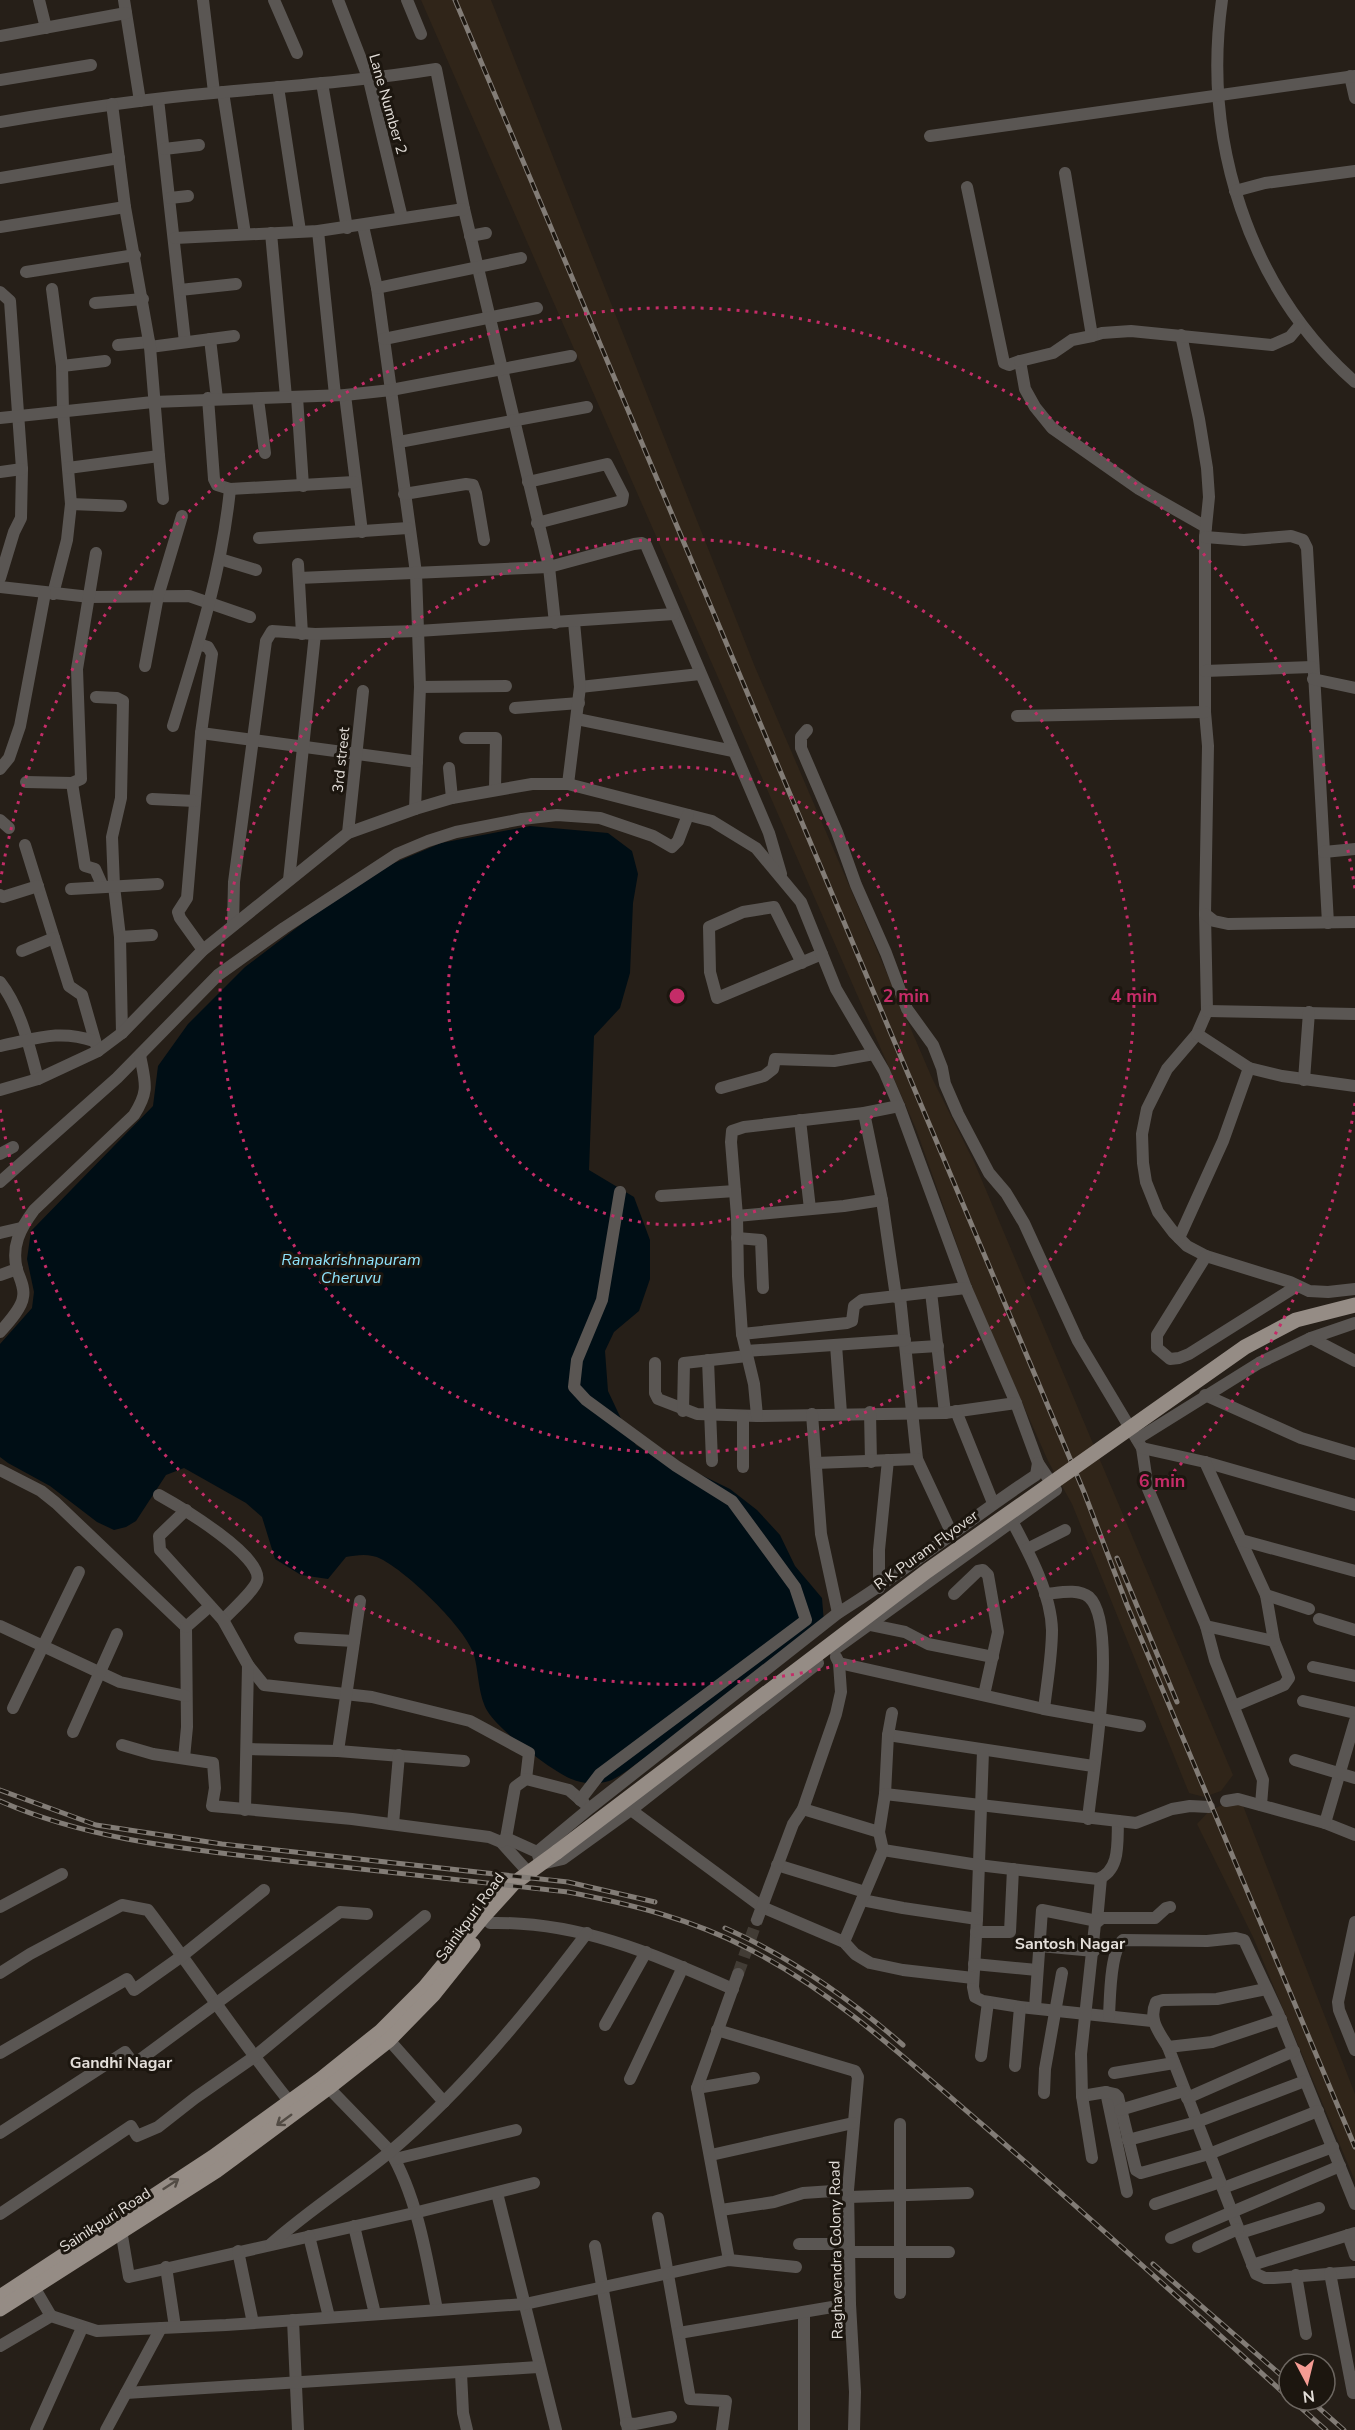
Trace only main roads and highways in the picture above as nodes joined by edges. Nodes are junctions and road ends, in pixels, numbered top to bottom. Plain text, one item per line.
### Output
1 (1355, 1305) edge
2 (532, 1867) junction
3 (324, 2084) junction
4 (0, 2297) edge
5 (0, 2309) edge

1 - 2 main road, R K Puram Flyover, bridge
2 - 3 main road, Sainikpuri Road
2 - 3 main road, Sainikpuri Road
4 -> 3 main road, Sainikpuri Road
3 -> 5 main road, Sainikpuri Road

